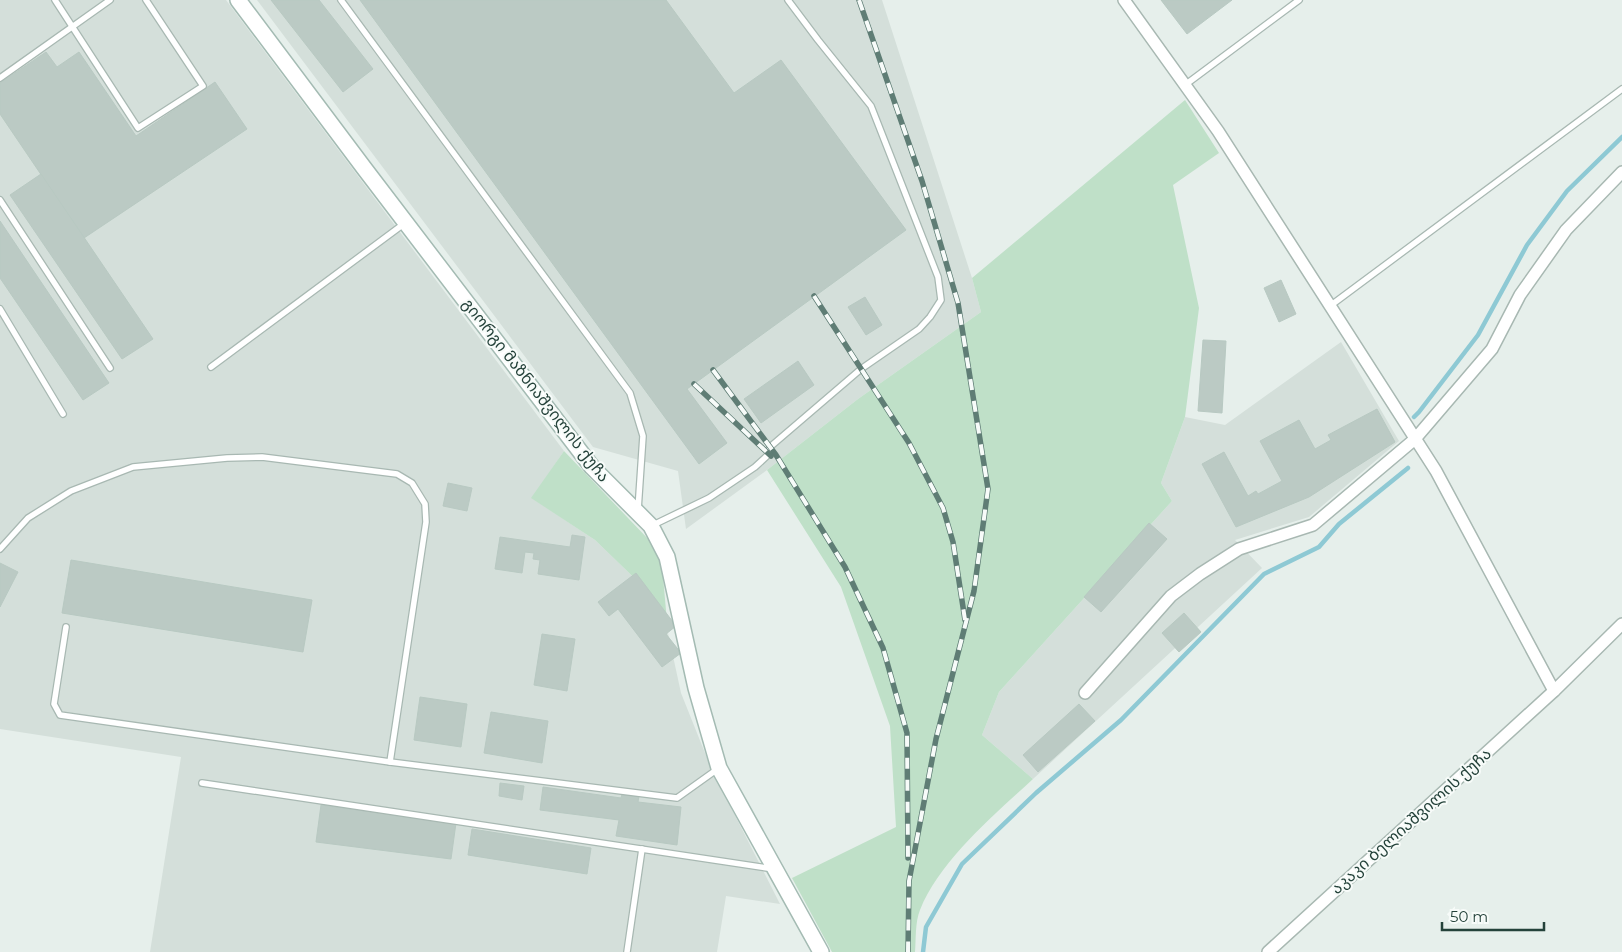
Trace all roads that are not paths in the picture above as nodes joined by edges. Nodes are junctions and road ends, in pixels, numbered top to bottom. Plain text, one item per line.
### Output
1 (54, 0) edge
2 (110, 0) edge
3 (146, 0) edge
4 (238, 0) edge
5 (341, 0) edge
6 (788, 0) edge
7 (1124, 0) edge
8 (1300, 0) edge
9 (72, 27) junction
10 (0, 78) edge
11 (1185, 85) junction
12 (1622, 88) edge
13 (1622, 172) edge
14 (0, 200) edge
15 (405, 223) junction
16 (1330, 306) junction
17 (0, 309) edge
18 (211, 367) dead end
19 (110, 368) dead end
20 (63, 414) dead end
21 (1415, 439) junction
22 (638, 512) junction
23 (651, 526) junction
24 (0, 549) edge
25 (1622, 624) edge
26 (66, 626) dead end
27 (1554, 691) junction
28 (1085, 693) dead end
29 (390, 762) junction
30 (719, 768) junction
31 (202, 783) dead end
32 (642, 849) junction
33 (775, 870) junction
34 (627, 952) edge
35 (821, 952) edge
36 (1268, 952) edge

1 - 9 lane
2 - 9 lane
3 - 9 lane
4 - 15 street, გიორგი მაზნიაშვილის ქუჩა
5 - 22 lane
6 - 23 lane
7 - 11 street
8 - 11 lane
9 - 10 lane
11 - 16 street
12 - 16 lane
13 - 21 street
14 - 19 lane
15 - 18 lane
15 - 22 street, გიორგი მაზნიაშვილის ქუჩა
16 - 21 street
17 - 20 lane
21 - 27 street
21 - 28 street
22 - 23 street, გიორგი მაზნიაშვილის ქუჩა
23 - 30 street, გიორგი მაზნიაშვილის ქუჩა
24 - 29 lane
25 - 27 street, აკაკი ბელიაშვილის ქუჩა
26 - 29 lane
27 - 36 street, აკაკი ბელიაშვილის ქუჩა
29 - 30 lane
30 - 33 street, გიორგი მაზნიაშვილის ქუჩა
31 - 32 lane
32 - 33 lane
32 - 34 lane
33 - 35 street, გიორგი მაზნიაშვილის ქუჩა

